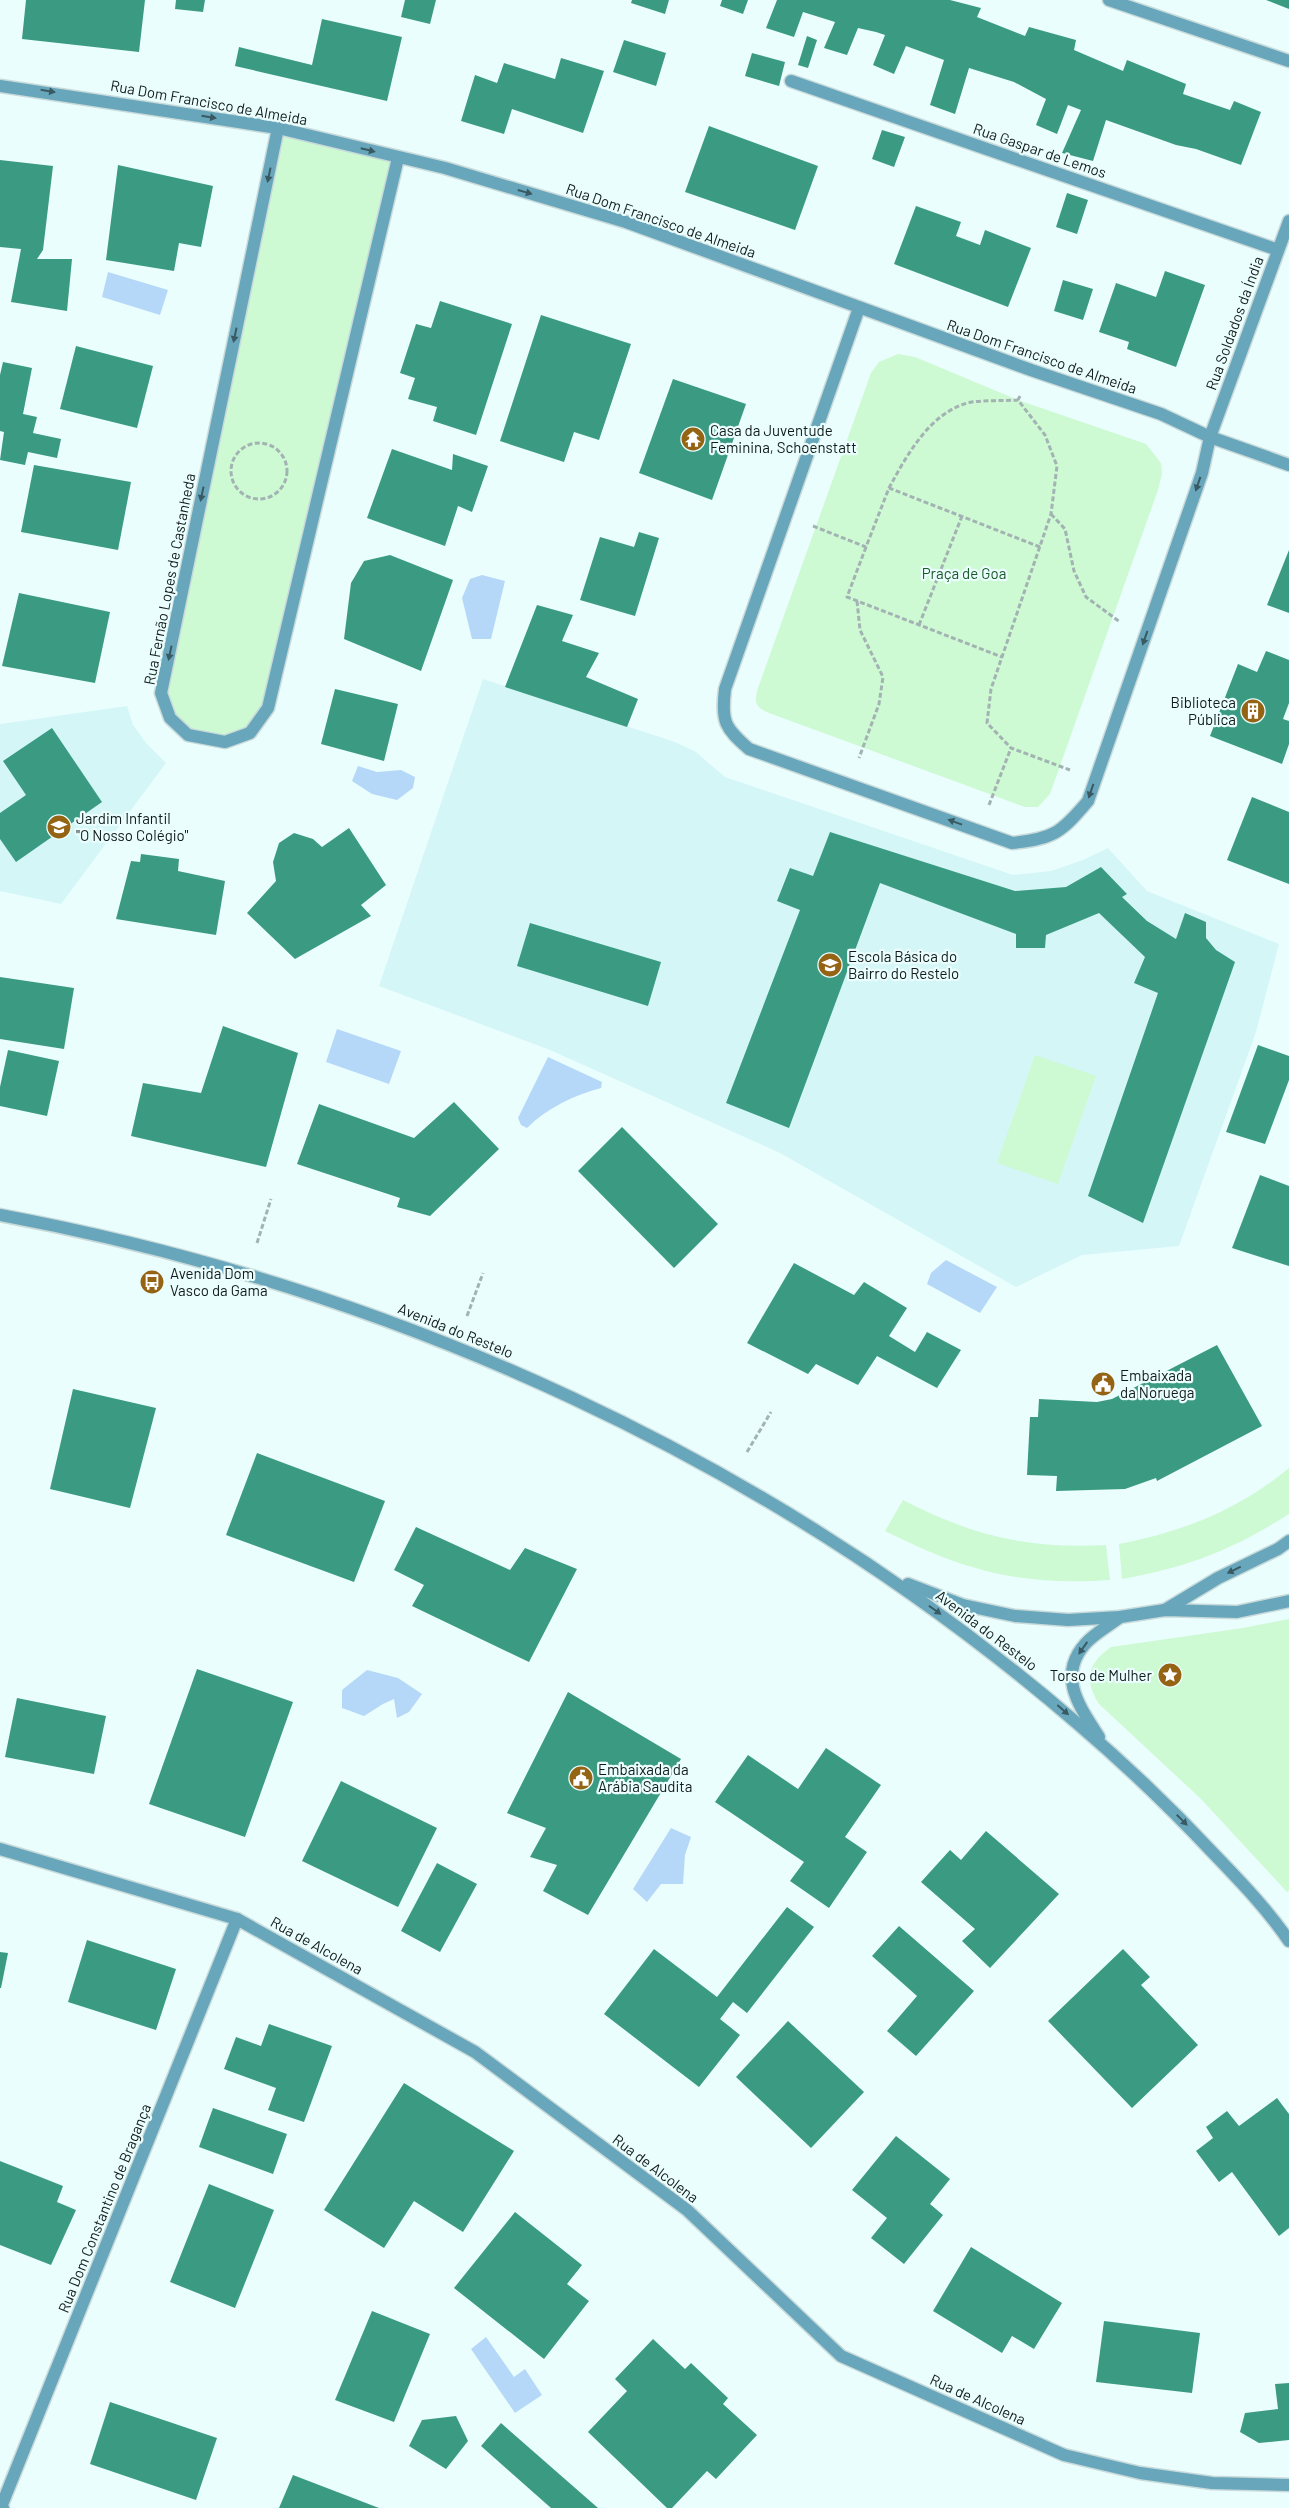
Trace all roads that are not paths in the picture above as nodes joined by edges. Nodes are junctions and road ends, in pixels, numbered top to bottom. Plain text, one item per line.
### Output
1 (1109, 0) edge
2 (1289, 61) edge
3 (791, 82) dead end
4 (0, 86) edge
5 (278, 128) junction
6 (398, 158) junction
7 (1289, 220) edge
8 (1278, 250) junction
9 (859, 308) junction
10 (1210, 437) junction
11 (1289, 465) edge
12 (0, 1215) edge
13 (1289, 1540) edge
14 (1283, 1547) edge
15 (866, 1562) junction
16 (1289, 1601) edge
17 (1166, 1610) junction
18 (1120, 1617) junction
19 (1107, 1749) junction
20 (0, 1849) edge
21 (237, 1919) junction
22 (1289, 1941) edge
23 (1289, 2485) edge
24 (2, 2508) edge

1 - 2 street
3 - 8 street, Rua Gaspar de Lemos
4 -> 5 street, Rua Dom Francisco de Almeida
5 -> 6 street, Rua Dom Francisco de Almeida
5 -> 6 street, Rua Fernão Lopes de Castanheda
6 -> 9 street, Rua Dom Francisco de Almeida
7 - 8 street, Rua Soldados da Índia
8 - 10 street, Rua Soldados da Índia
9 - 10 street, Rua Dom Francisco de Almeida
10 -> 9 street
10 - 11 street, Rua Dom Francisco de Almeida
12 - 15 street, Avenida do Restelo
13 - 14 street, Avenida do Restelo
14 -> 17 street, Avenida do Restelo
15 - 18 street, Avenida do Restelo
15 -> 19 street, Avenida do Restelo
16 - 17 street, Avenida do Restelo
17 - 18 street, Avenida do Restelo
18 -> 19 street, Avenida do Restelo
19 -> 22 street, Avenida do Restelo
20 - 21 street, Rua de Alcolena
21 - 23 street, Rua de Alcolena
21 - 24 street, Rua Dom Constantino de Bragança

